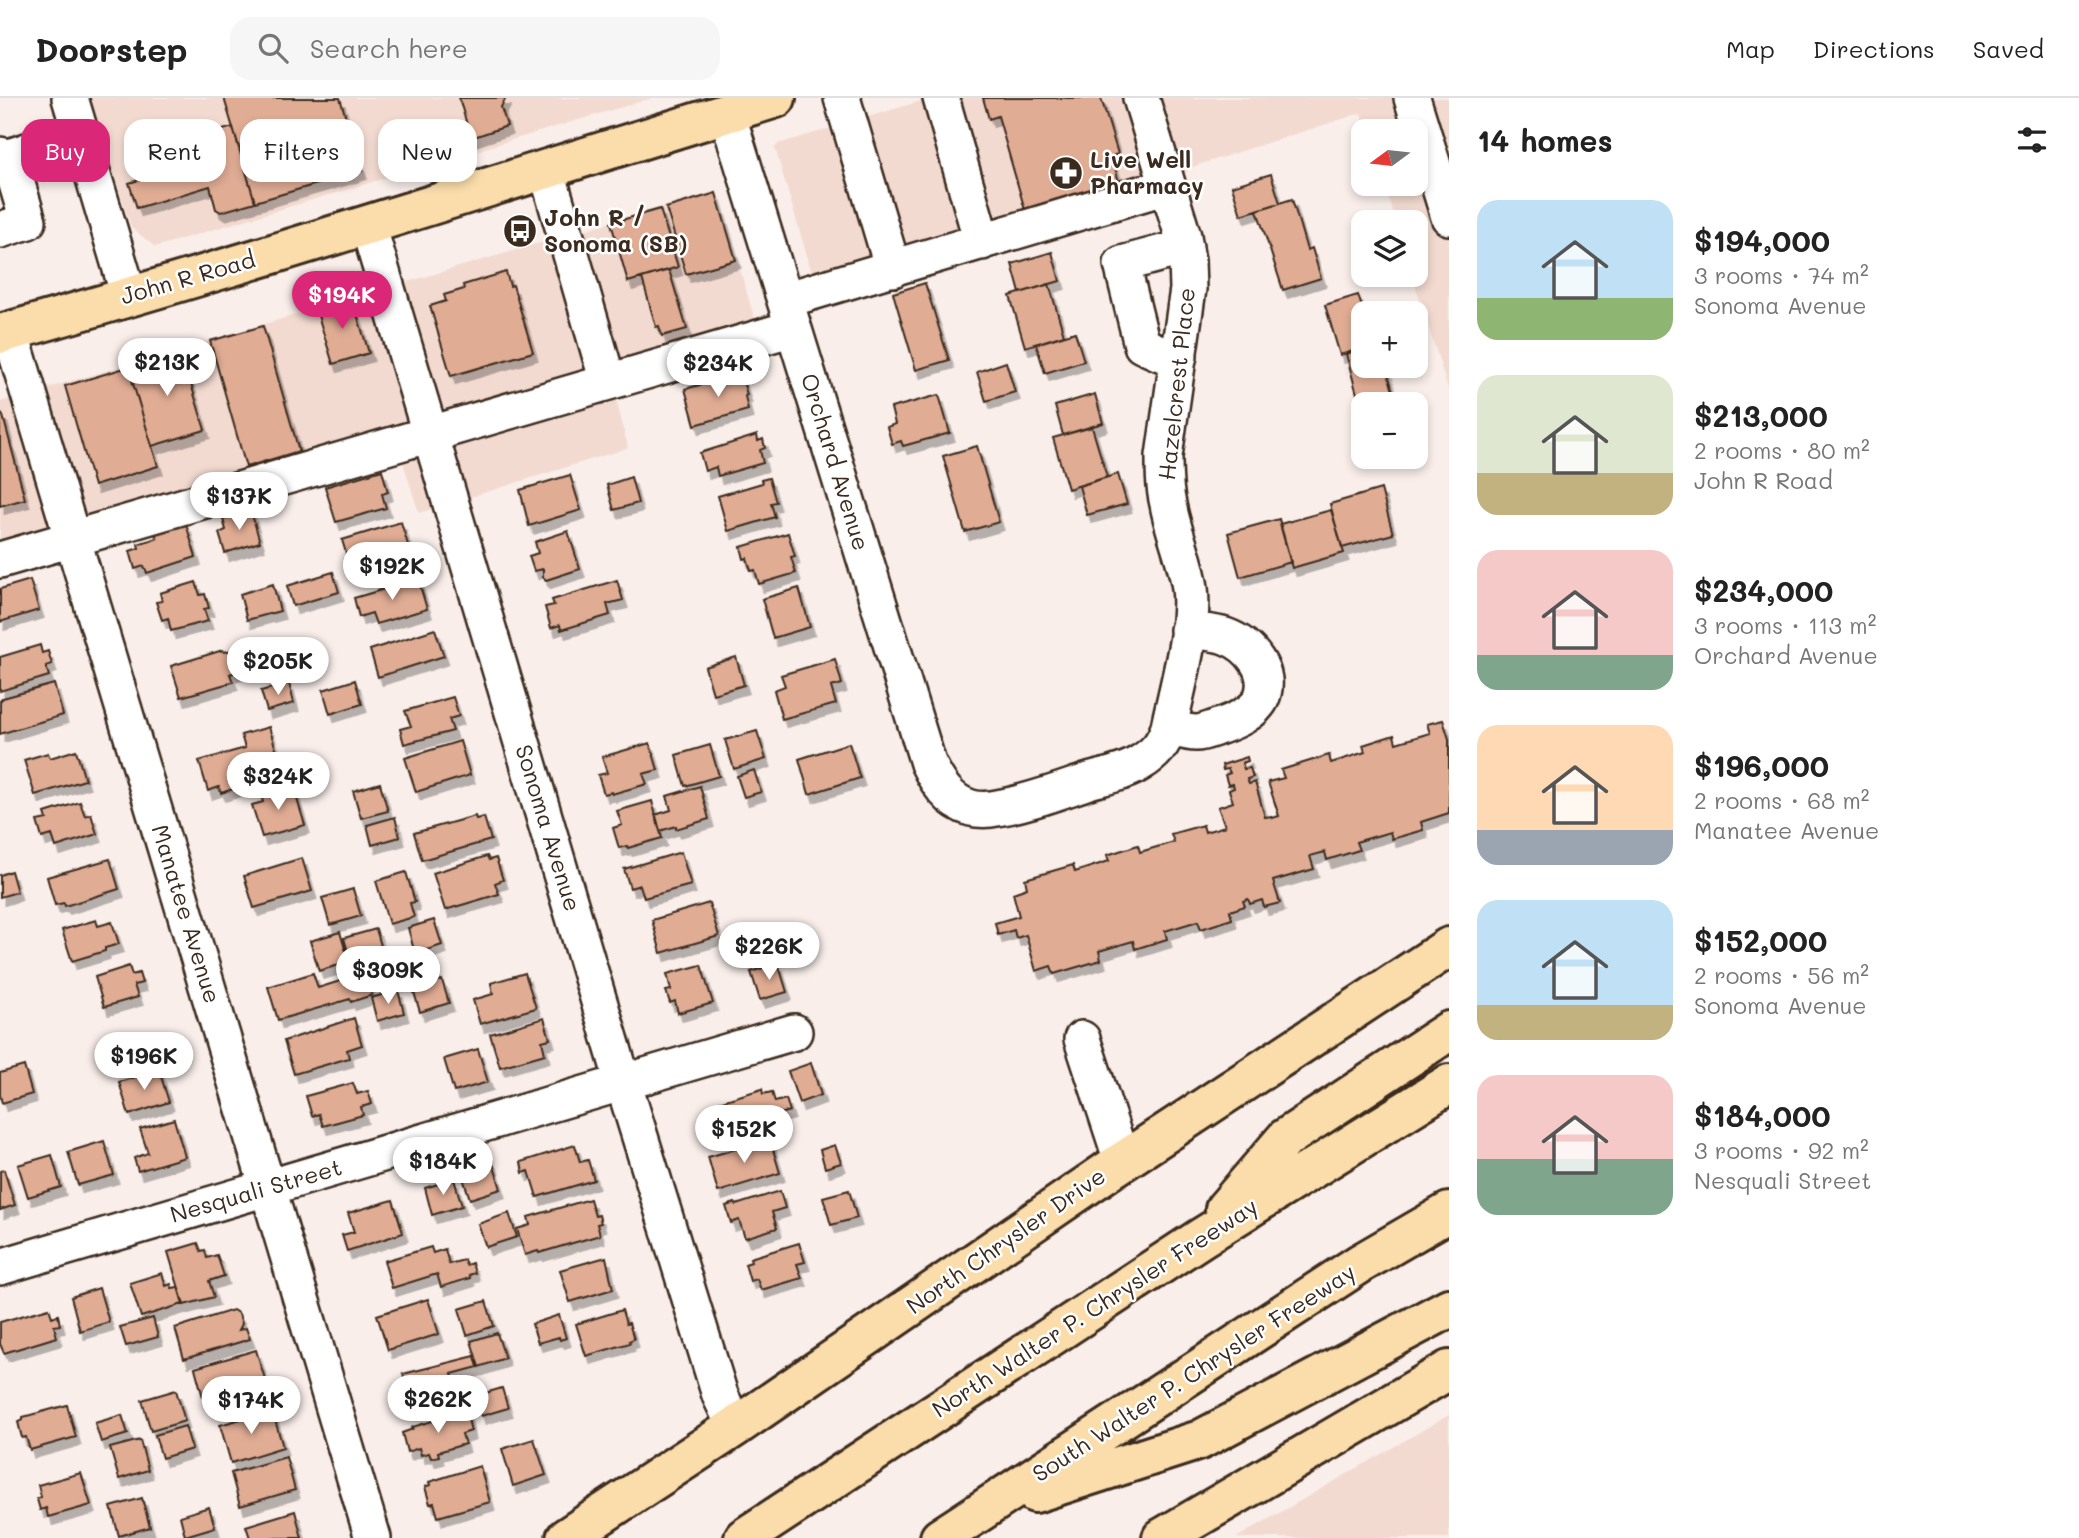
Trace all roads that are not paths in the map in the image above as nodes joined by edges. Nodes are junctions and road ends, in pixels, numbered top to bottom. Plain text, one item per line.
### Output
1 (71, 98) edge
2 (776, 98) edge
3 (842, 98) edge
4 (941, 98) edge
5 (1140, 98) edge
6 (1412, 98) edge
7 (727, 113) junction
8 (77, 119) edge
9 (21, 151) edge
10 (4, 156) edge
11 (546, 168) junction
12 (95, 182) edge
13 (1167, 186) junction
14 (1449, 217) edge
15 (368, 225) junction
16 (0, 230) edge
17 (982, 242) junction
18 (1185, 247) junction
19 (893, 269) junction
20 (129, 296) junction
21 (789, 314) junction
22 (5, 332) edge
23 (1179, 356) junction
24 (608, 382) junction
25 (429, 434) junction
26 (72, 538) junction
27 (0, 560) edge
28 (1188, 630) junction
29 (1169, 727) junction
30 (958, 803) joint
31 (1449, 947) edge
32 (1449, 1031) edge
33 (794, 1032) dead end
34 (1082, 1039) dead end
35 (623, 1082) junction
36 (1449, 1084) edge
37 (1122, 1161) junction
38 (268, 1188) junction
39 (1449, 1212) edge
40 (1201, 1238) junction
41 (0, 1267) edge
42 (1449, 1308) edge
43 (1449, 1370) edge
44 (735, 1427) junction
45 (987, 1509) junction
46 (373, 1538) edge
47 (566, 1538) edge
48 (744, 1538) edge
49 (940, 1538) edge
50 (1162, 1538) edge

1 - 8 street
2 - 7 main road, John R Road
3 - 19 street
4 - 17 street
5 - 13 street, Hazelcrest Place
6 - 14 street
7 - 11 main road, John R Road
7 - 21 street, Orchard Avenue
9 - 10 street
10 - 16 street
11 - 15 main road, John R Road
11 - 24 street
12 - 20 street
13 - 17 street
13 - 18 street, Hazelcrest Place
15 - 20 main road, John R Road
15 - 25 street, Sonoma Avenue
17 - 19 street
18 - 23 street, Hazelcrest Place
18 - 23 street
19 - 21 street
20 - 22 main road, John R Road
21 - 24 street
21 - 30 street, Orchard Avenue
22 - 26 street, Manatee Avenue
23 - 28 street, Hazelcrest Place
24 - 25 street
25 - 26 street
25 - 35 street, Sonoma Avenue
26 - 27 street
26 - 38 street, Manatee Avenue
28 - 29 street, Hazelcrest Place
28 - 29 street
29 - 30 street, Hazelcrest Place
31 - 37 main road, North Chrysler Drive
32 - 40 main road
33 - 35 street, Nesquali Street
34 - 37 street
35 - 38 street, Nesquali Street
35 - 44 street, Sonoma Avenue
36 - 40 main road, North Walter P. Chrysler Freeway
37 - 44 main road, North Chrysler Drive
38 - 41 street, Nesquali Street
38 - 46 street, Manatee Avenue
39 - 45 main road, South Walter P. Chrysler Freeway
40 - 48 main road, North Walter P. Chrysler Freeway
42 - 45 main road
43 - 50 main road
44 - 47 main road, North Chrysler Drive
45 - 49 main road, South Walter P. Chrysler Freeway

